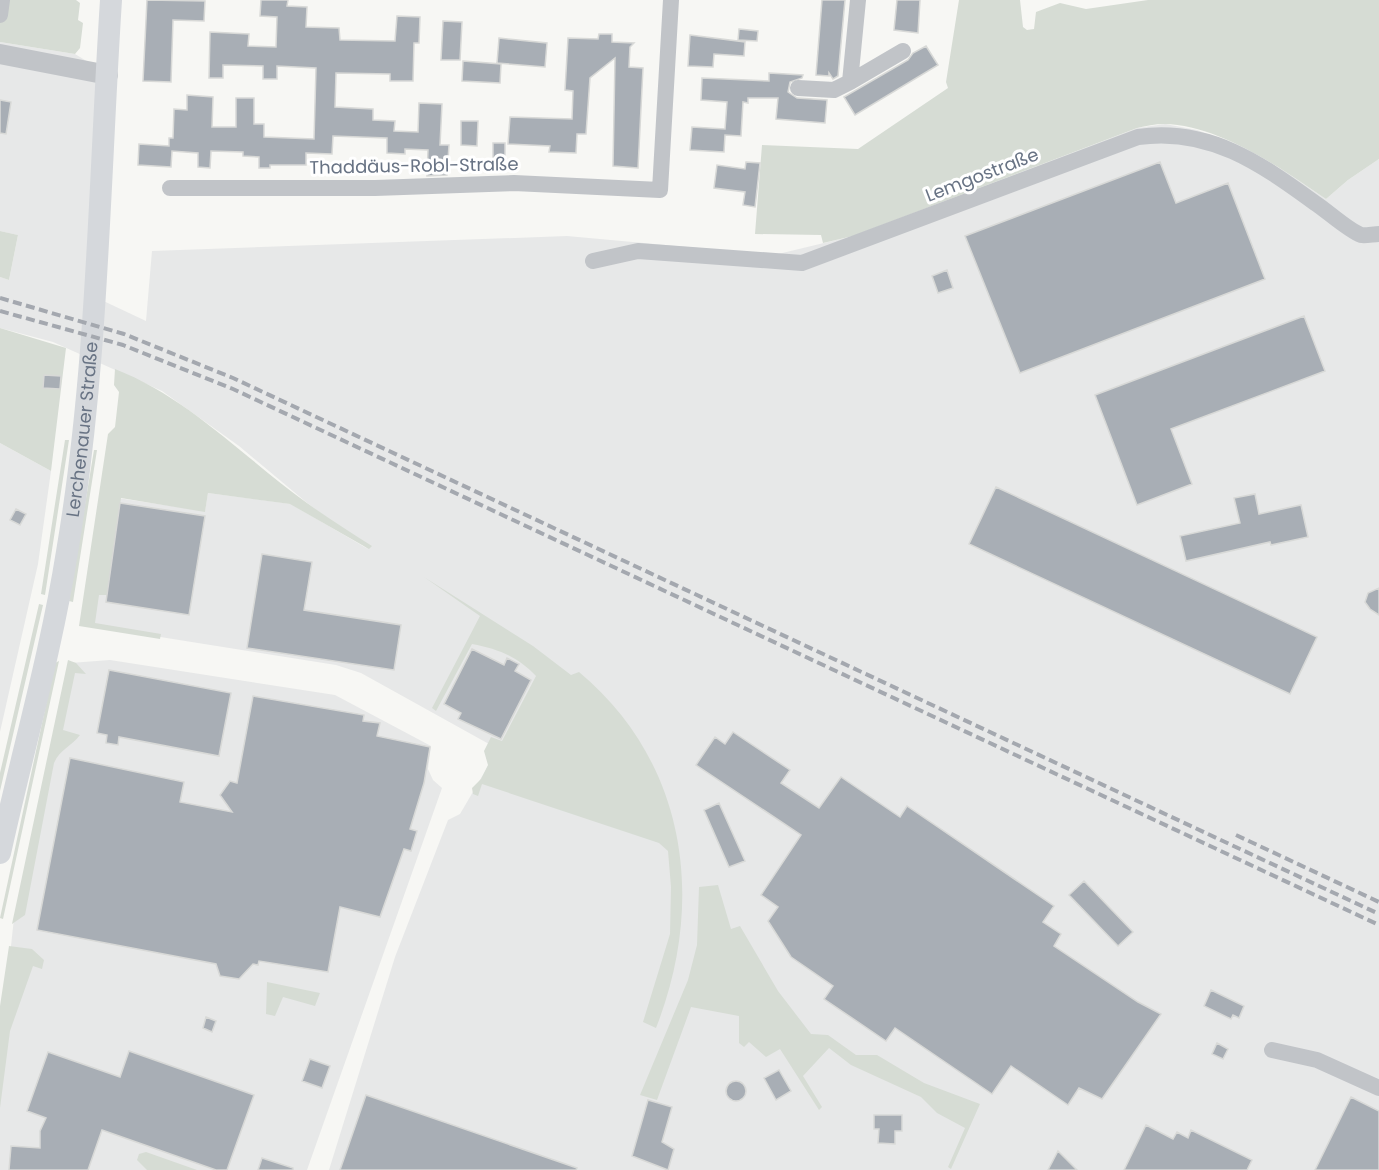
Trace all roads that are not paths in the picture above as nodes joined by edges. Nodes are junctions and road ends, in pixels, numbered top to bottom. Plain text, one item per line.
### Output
1 (2, 0) edge
2 (111, 0) edge
3 (671, 0) edge
4 (858, 0) edge
5 (0, 15) edge
6 (903, 51) dead end
7 (0, 54) edge
8 (108, 75) junction
9 (850, 82) junction
10 (798, 88) dead end
11 (170, 188) dead end
12 (1379, 234) edge
13 (593, 261) dead end
14 (0, 853) edge
15 (1272, 1050) dead end
16 (1379, 1088) edge

1 - 5 street
2 - 8 main road, Lerchenauer Straße
3 - 11 street, Thaddäus-Robl-Straße
4 - 9 street
6 - 9 street
7 - 8 street
8 - 14 main road, Lerchenauer Straße
9 - 10 street
12 - 13 street, Lemgostraße
15 - 16 street

